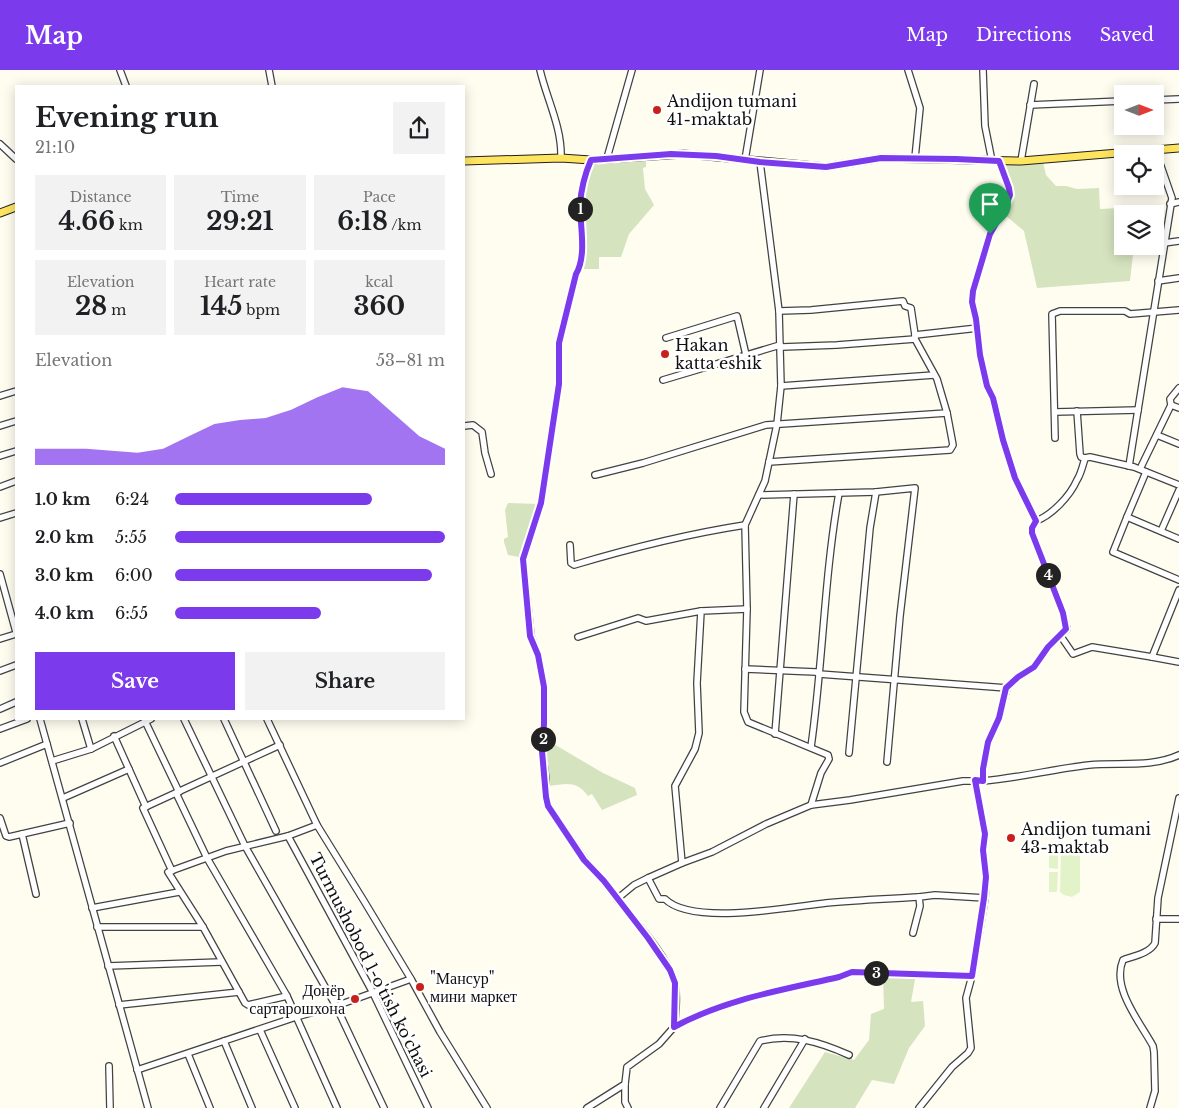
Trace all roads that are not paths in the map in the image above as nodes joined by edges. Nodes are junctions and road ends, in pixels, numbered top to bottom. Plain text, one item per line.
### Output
1 (120, 70) edge
2 (269, 70) edge
3 (540, 70) edge
4 (632, 70) edge
5 (760, 70) edge
6 (908, 70) edge
7 (983, 70) edge
8 (1034, 84) dead end
9 (126, 85) edge
10 (272, 85) edge
11 (1179, 99) edge
12 (1164, 100) edge
13 (1114, 101) edge
14 (1030, 105) junction
15 (0, 144) edge
16 (1179, 148) edge
17 (1164, 149) edge
18 (1114, 153) edge
19 (15, 158) edge
20 (561, 158) junction
21 (607, 158) junction
22 (915, 158) junction
23 (465, 160) edge
24 (591, 160) junction
25 (745, 160) junction
26 (996, 161) junction
27 (1021, 161) junction
28 (760, 162) junction
29 (1164, 175) edge
30 (1179, 202) edge
31 (1170, 204) junction
32 (15, 207) edge
33 (0, 213) edge
34 (1179, 241) edge
35 (1164, 243) joint
36 (1162, 255) edge
37 (1179, 278) edge
38 (1158, 281) junction
39 (1179, 310) edge
40 (779, 311) junction
41 (1153, 312) junction
42 (978, 328) junction
43 (915, 337) junction
44 (666, 338) dead end
45 (780, 345) junction
46 (746, 355) junction
47 (934, 375) junction
48 (663, 380) dead end
49 (781, 386) junction
50 (1179, 388) edge
51 (15, 391) edge
52 (0, 396) edge
53 (1171, 405) junction
54 (1179, 408) edge
55 (1138, 410) junction
56 (1076, 411) junction
57 (1055, 412) junction
58 (947, 413) junction
59 (15, 421) edge
60 (777, 424) junction
61 (0, 426) edge
62 (465, 426) edge
63 (1157, 435) junction
64 (1055, 438) dead end
65 (1179, 444) edge
66 (15, 451) edge
67 (0, 456) edge
68 (1085, 458) junction
69 (769, 462) junction
70 (1129, 466) junction
71 (1140, 469) junction
72 (1146, 472) junction
73 (491, 474) dead end
74 (595, 475) dead end
75 (15, 481) edge
76 (1179, 485) edge
77 (0, 487) edge
78 (1179, 490) edge
79 (876, 492) junction
80 (839, 493) junction
81 (794, 494) junction
82 (759, 495) junction
83 (15, 513) edge
84 (1127, 517) junction
85 (0, 518) edge
86 (1036, 521) junction
87 (745, 525) junction
88 (1161, 531) junction
89 (1179, 539) edge
90 (570, 545) dead end
91 (0, 574) edge
92 (1179, 580) edge
93 (1179, 590) edge
94 (3, 596) edge
95 (747, 609) junction
96 (701, 611) junction
97 (15, 621) edge
98 (15, 633) edge
99 (1060, 635) junction
100 (578, 637) dead end
101 (0, 639) edge
102 (1152, 657) junction
103 (1179, 662) edge
104 (15, 665) edge
105 (745, 669) junction
106 (780, 670) junction
107 (0, 671) edge
108 (819, 674) junction
109 (856, 677) junction
110 (894, 680) junction
111 (1006, 688) junction
112 (15, 702) edge
113 (0, 709) edge
114 (24, 720) edge
115 (40, 720) edge
116 (82, 720) edge
117 (148, 720) edge
118 (184, 720) edge
119 (224, 720) edge
120 (268, 720) edge
121 (0, 729) edge
122 (775, 734) junction
123 (114, 736) junction
124 (47, 744) junction
125 (280, 745) junction
126 (810, 748) junction
127 (91, 749) junction
128 (848, 753) dead end
129 (1179, 755) edge
130 (52, 760) junction
131 (244, 762) junction
132 (888, 762) dead end
133 (0, 763) edge
134 (129, 769) junction
135 (211, 777) junction
136 (975, 780) junction
137 (983, 781) junction
138 (177, 792) junction
139 (63, 798) junction
140 (1179, 798) edge
141 (811, 805) junction
142 (146, 807) junction
143 (0, 818) edge
144 (70, 823) junction
145 (317, 825) junction
146 (276, 832) dead end
147 (22, 834) junction
148 (288, 836) junction
149 (9, 837) junction
150 (0, 840) edge
151 (245, 846) junction
152 (207, 858) junction
153 (682, 863) junction
154 (172, 871) junction
155 (648, 878) junction
156 (179, 892) junction
157 (36, 894) dead end
158 (919, 897) junction
159 (984, 898) junction
160 (617, 899) junction
161 (92, 908) junction
162 (1156, 919) junction
163 (1179, 919) edge
164 (97, 927) junction
165 (203, 927) junction
166 (913, 932) dead end
167 (221, 962) junction
168 (108, 966) junction
169 (972, 976) junction
170 (411, 979) junction
171 (238, 992) junction
172 (372, 993) junction
173 (287, 996) junction
174 (119, 1005) junction
175 (336, 1006) junction
176 (296, 1017) junction
177 (674, 1027) junction
178 (260, 1030) junction
179 (805, 1040) junction
180 (224, 1042) junction
181 (188, 1054) junction
182 (848, 1055) dead end
183 (109, 1066) dead end
184 (137, 1070) junction
185 (625, 1084) junction
186 (110, 1108) edge
187 (148, 1108) edge
188 (210, 1108) edge
189 (252, 1108) edge
190 (295, 1108) edge
191 (337, 1108) edge
192 (384, 1108) edge
193 (428, 1108) edge
194 (487, 1108) edge
195 (587, 1108) edge
196 (628, 1108) edge
197 (720, 1108) edge
198 (764, 1108) edge
199 (919, 1108) edge
200 (1150, 1108) edge

1 - 9 street
2 - 10 street
3 - 20 street
4 - 21 street
5 - 25 street
6 - 22 street
7 - 26 street
8 - 14 street
11 - 12 street
13 - 14 street
14 - 27 street
15 - 19 street
16 - 17 main road
18 - 27 main road
20 - 23 main road
20 - 24 main road
21 - 24 main road
21 - 25 main road
22 - 26 main road
22 - 28 main road
24 - 160 street
25 - 28 main road
26 - 27 main road
26 - 42 street
28 - 40 street
29 - 31 street
30 - 31 street
31 - 35 street
32 - 33 main road
34 - 35 street
36 - 38 street
37 - 38 street
38 - 41 street
39 - 41 street
40 - 43 street
40 - 45 street
41 - 55 street
41 - 57 street
42 - 43 street
42 - 86 street
43 - 45 street
43 - 47 street
44 - 46 street
45 - 46 street
45 - 49 street
46 - 48 street
47 - 49 street
47 - 58 street
49 - 60 street
50 - 53 street
51 - 52 street
53 - 54 street
53 - 63 street
55 - 56 street
55 - 70 street
56 - 57 street
56 - 68 street
57 - 64 street
58 - 60 street
58 - 69 street
59 - 61 street
60 - 69 street
60 - 74 street
62 - 73 street
63 - 65 street
63 - 71 street
66 - 67 street
68 - 70 street
68 - 86 street
69 - 82 street
70 - 71 street
71 - 72 street
72 - 76 street
72 - 84 street
75 - 77 street
78 - 88 street
79 - 80 street
79 - 109 street
79 - 110 street
80 - 81 street
80 - 108 street
81 - 82 street
81 - 106 street
82 - 87 street
83 - 85 street
84 - 88 street
84 - 92 street
86 - 99 street
87 - 90 street
87 - 95 street
88 - 89 street
91 - 94 street
93 - 102 street
94 - 97 street
95 - 96 street
95 - 105 street
96 - 100 street
96 - 153 street
98 - 101 street
99 - 102 street
99 - 111 street
102 - 103 street
104 - 107 street
105 - 106 street
105 - 122 street
106 - 108 street
106 - 122 street
108 - 109 street
108 - 126 street
109 - 110 street
109 - 128 street
110 - 111 street
110 - 132 street
111 - 137 street
112 - 113 street
114 - 121 street
115 - 124 street
116 - 127 street
117 - 123 street
117 - 138 street
118 - 135 street
119 - 131 street
120 - 125 street
122 - 126 street
123 - 127 street
123 - 134 street
124 - 130 street
124 - 133 street
125 - 131 street
125 - 145 street
126 - 141 street
127 - 130 street
129 - 137 street
130 - 139 street
131 - 135 street
131 - 146 street
134 - 139 street
134 - 142 street
135 - 138 street
135 - 151 street
136 - 137 street
136 - 141 street
136 - 159 street
138 - 142 street
138 - 152 street
139 - 144 street
140 - 162 street
141 - 153 street
142 - 154 street
143 - 149 street
144 - 147 street
144 - 161 street
145 - 148 street
145 - 170 street
147 - 149 street
147 - 157 street
148 - 151 street
148 - 172 street, Turmushobod 1-o'tish ko'chasi
149 - 150 street
151 - 152 street
151 - 175 street
152 - 154 street
152 - 173 street
153 - 155 street
154 - 156 street
155 - 158 street
155 - 160 street
156 - 161 street
156 - 165 street
158 - 159 street
158 - 166 street
159 - 169 street
160 - 177 street
161 - 164 street
162 - 163 street
162 - 200 street
164 - 165 street
164 - 168 street
165 - 167 street
167 - 168 street
167 - 171 street
168 - 174 street
169 - 177 street
169 - 199 street
170 - 172 street
170 - 194 street
171 - 173 street
171 - 174 street
172 - 175 street
172 - 193 street, Turmushobod 1-o'tish ko'chasi
173 - 176 street
174 - 184 street
175 - 176 street
175 - 192 street
176 - 178 street
176 - 191 street
177 - 185 street
178 - 180 street
178 - 190 street
179 - 182 street
179 - 197 street
179 - 198 street
180 - 181 street
180 - 189 street
181 - 184 street
181 - 188 street
183 - 186 street
184 - 187 street
185 - 195 street
185 - 196 street

